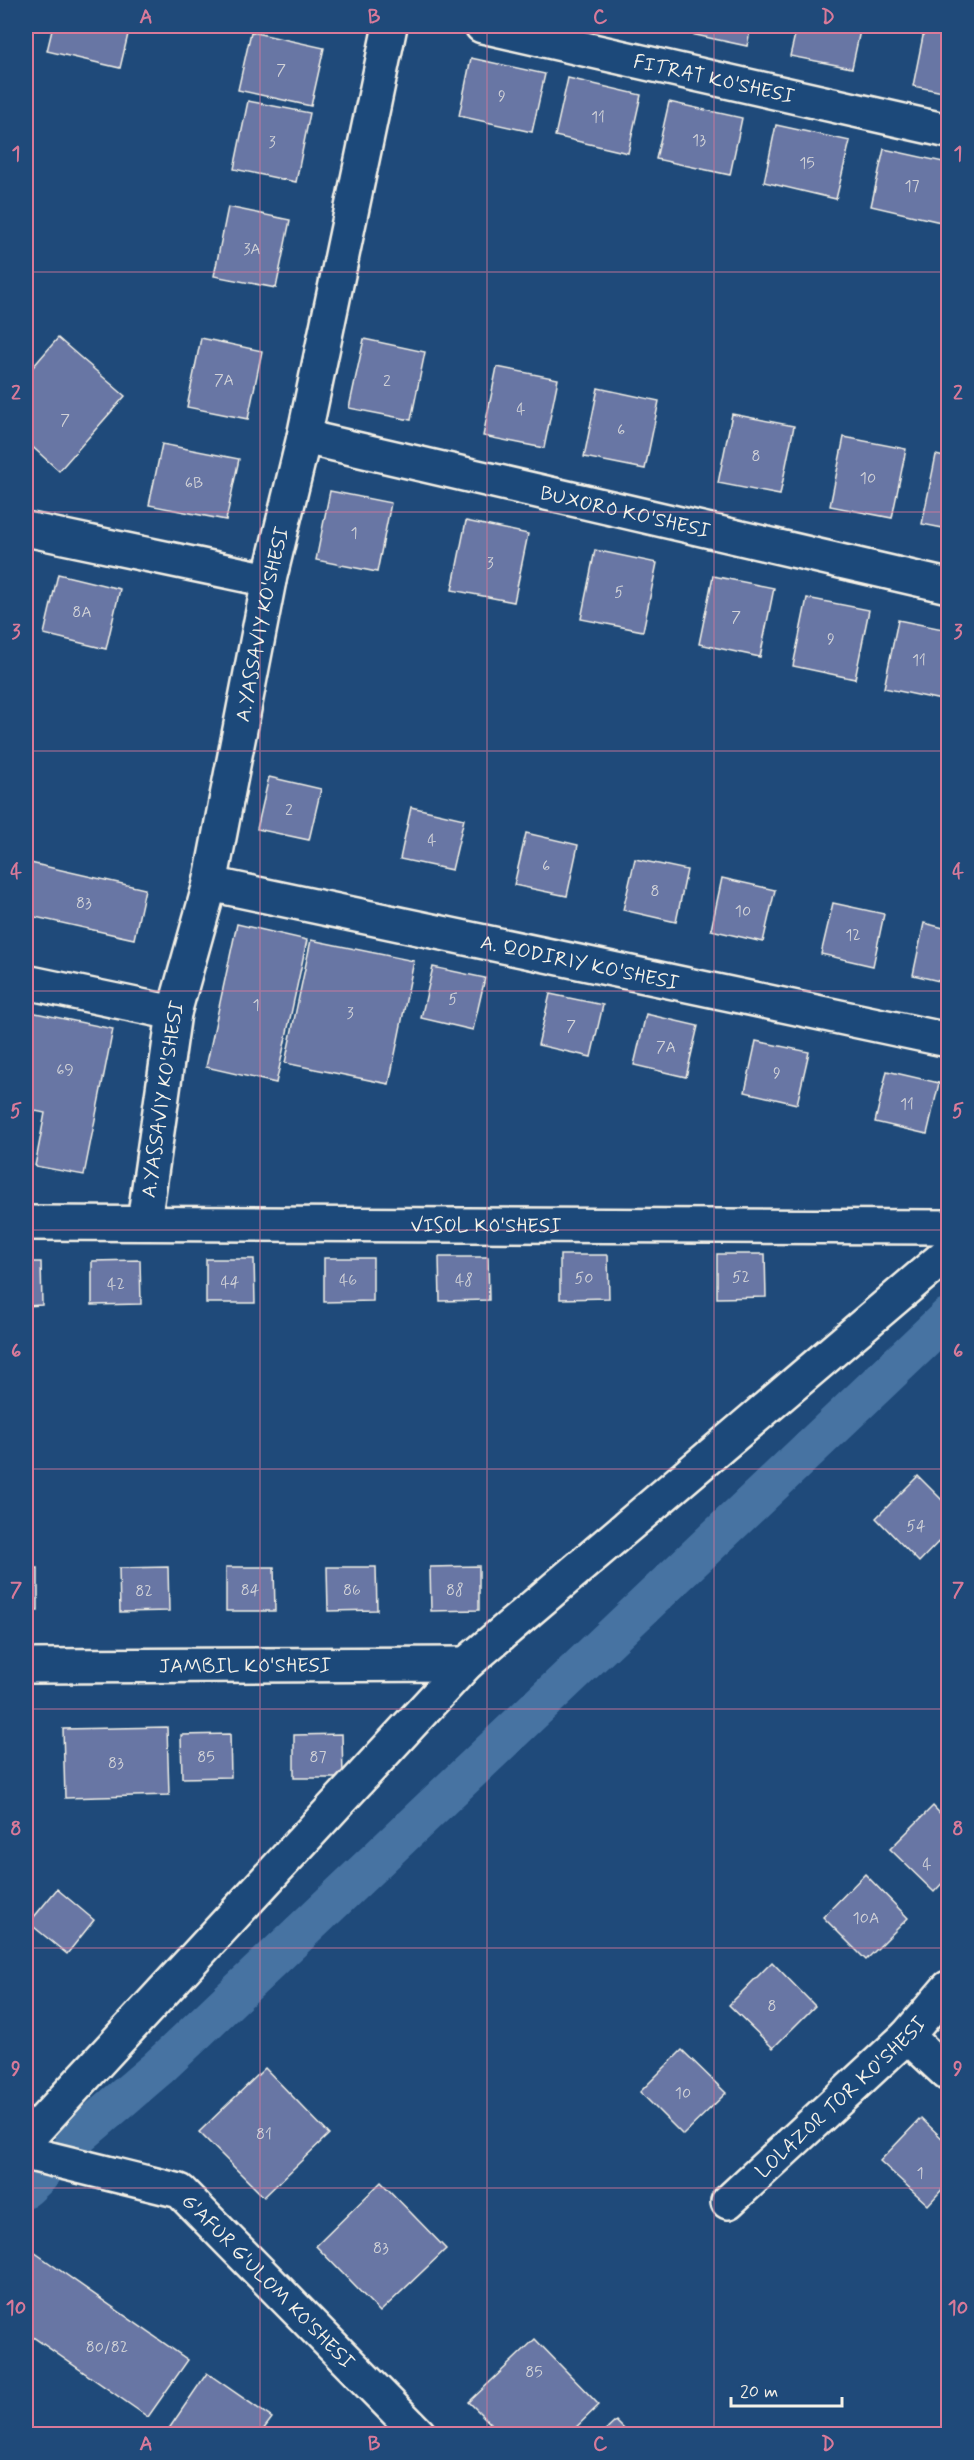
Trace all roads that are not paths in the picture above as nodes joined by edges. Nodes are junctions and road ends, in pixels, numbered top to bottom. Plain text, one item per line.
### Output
1 (390, 26) edge
2 (482, 26) edge
3 (948, 131) edge
4 (304, 437) junction
5 (26, 529) edge
6 (269, 580) junction
7 (948, 586) edge
8 (210, 884) junction
9 (26, 982) edge
10 (174, 1013) junction
11 (948, 1040) edge
12 (144, 1222) junction
13 (26, 1223) edge
14 (948, 1227) edge
15 (948, 1253) edge
16 (466, 1664) junction
17 (26, 1666) edge
18 (948, 1988) edge
19 (907, 2036) junction
20 (948, 2074) edge
21 (26, 2140) edge
22 (26, 2153) edge
23 (728, 2202) dead end
24 (419, 2434) edge

1 - 4 street, A.YASSAVIY KO'SHESI
2 - 3 street, FITRAT KO'SHESI
4 - 6 street, A.YASSAVIY KO'SHESI
4 - 7 street, BUXORO KO'SHESI
5 - 6 street
6 - 8 street, A.YASSAVIY KO'SHESI
8 - 10 street, A.YASSAVIY KO'SHESI
8 - 11 street, A. QODIRIY KO'SHESI
9 - 10 street
10 - 12 street, A.YASSAVIY KO'SHESI
12 - 13 street, VISOL KO'SHESI
12 - 14 street, VISOL KO'SHESI
15 - 16 street
16 - 17 street, JAMBIL KO'SHESI
16 - 21 street
18 - 19 street, LOLAZOR TOR KO'SHESI
19 - 20 street
19 - 23 street, LOLAZOR TOR KO'SHESI
22 - 24 street, G'AFUR G'ULOM KO'SHESI

